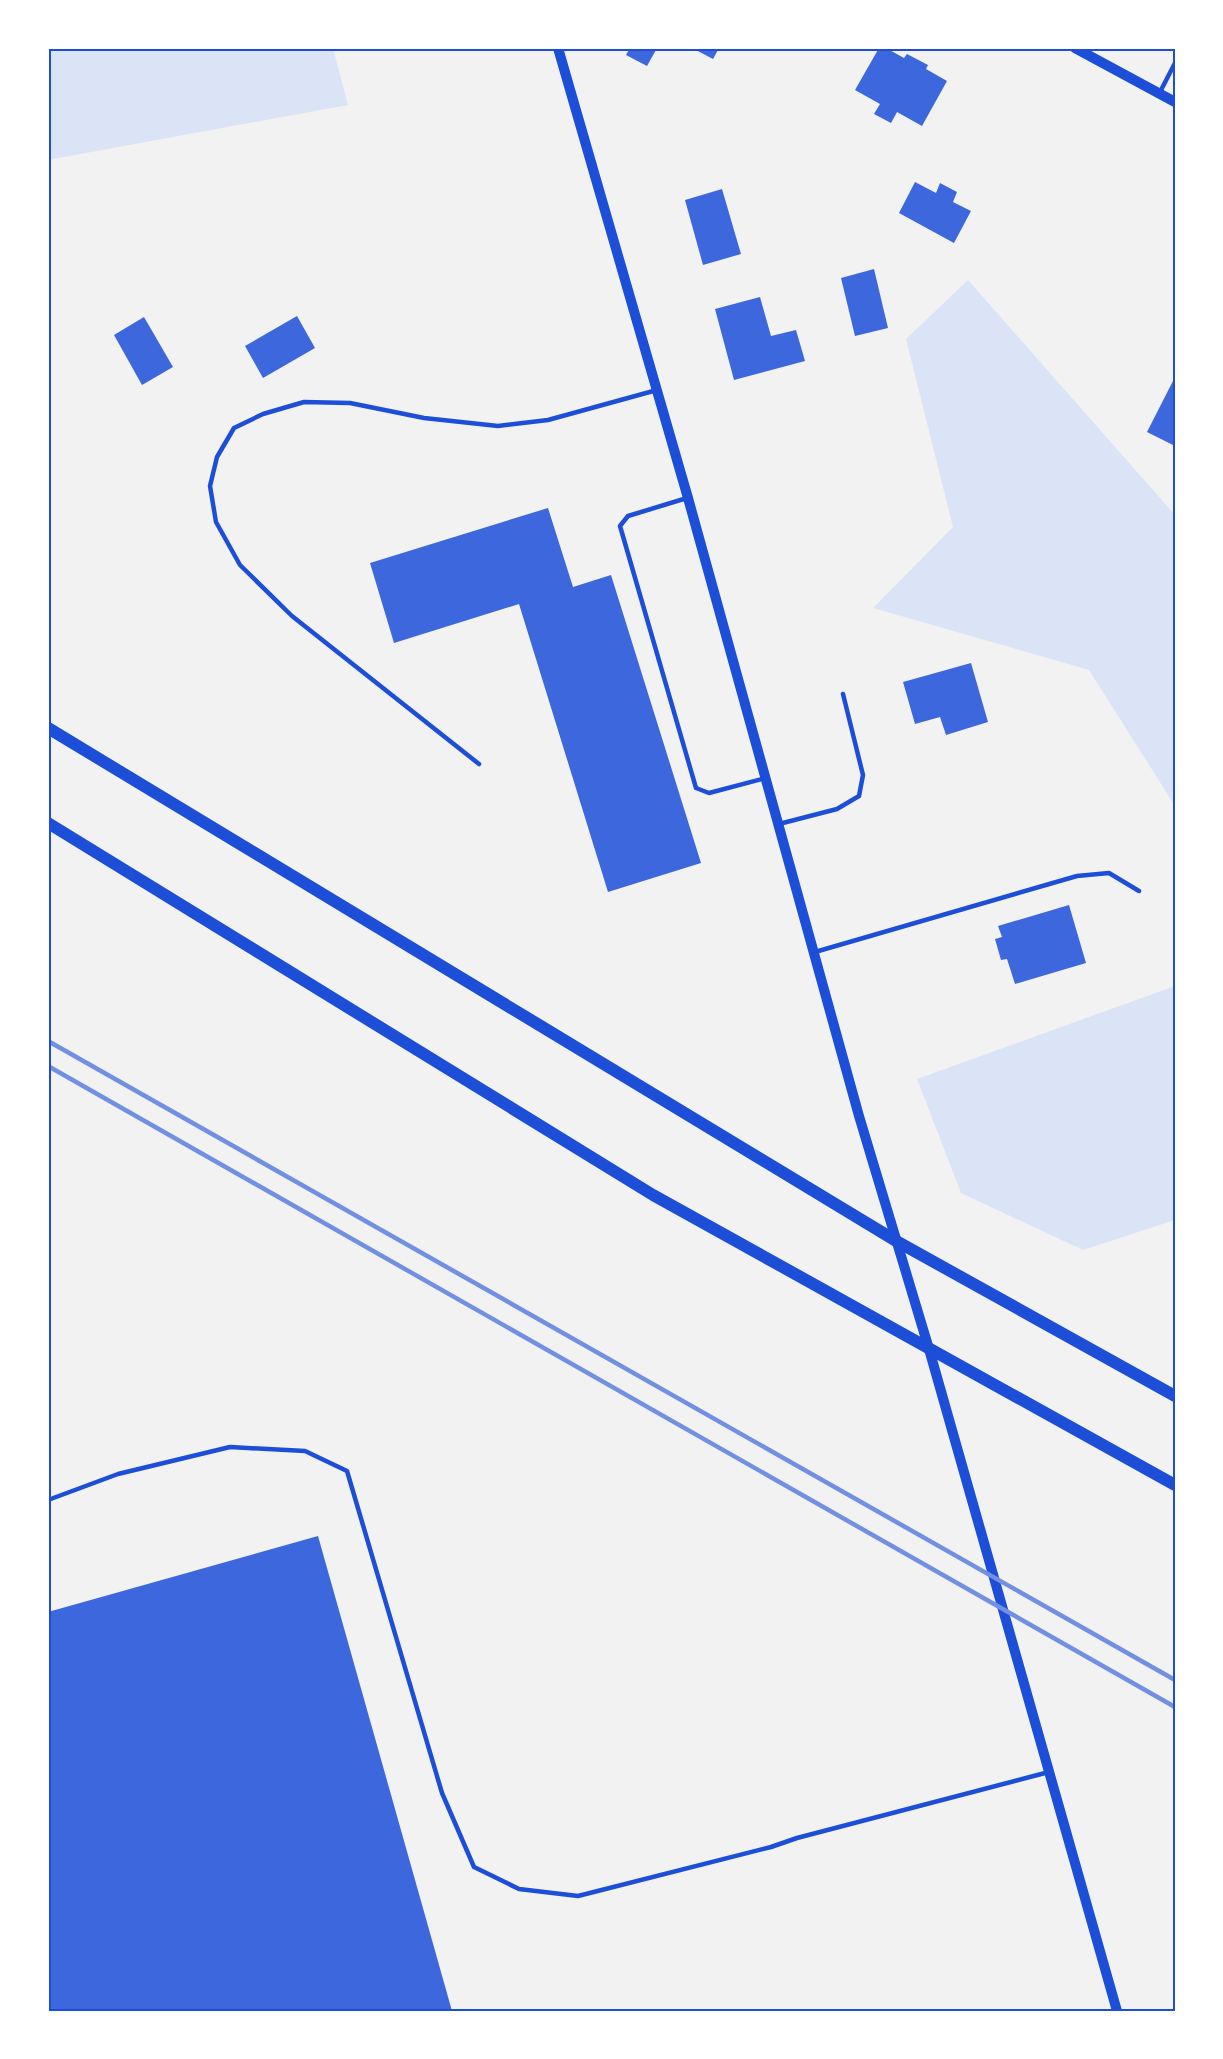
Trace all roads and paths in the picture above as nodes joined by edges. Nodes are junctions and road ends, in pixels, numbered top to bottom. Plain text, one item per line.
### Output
1 (558, 48) edge
2 (1075, 48) edge
3 (1175, 63) edge
4 (1160, 93) junction
5 (1175, 102) edge
6 (657, 390) junction
7 (688, 498) junction
8 (843, 694) dead end
9 (48, 728) edge
10 (479, 764) dead end
11 (766, 778) junction
12 (48, 823) edge
13 (780, 824) junction
14 (1139, 891) dead end
15 (814, 952) junction
16 (898, 1242) junction
17 (929, 1349) junction
18 (1175, 1396) edge
19 (1175, 1485) edge
20 (48, 1500) edge
21 (1049, 1772) junction
22 (1117, 2011) edge

1 - 6 street
2 - 4 street
3 - 4 lane
4 - 5 street
6 - 7 street
6 - 10 lane
7 - 11 street
7 - 11 lane
8 - 13 lane
9 - 16 main road
11 - 13 street
12 - 17 main road
13 - 15 street
14 - 15 lane
15 - 16 street
16 - 17 street
16 - 18 main road
17 - 19 main road
17 - 21 street
20 - 21 lane
21 - 22 street

